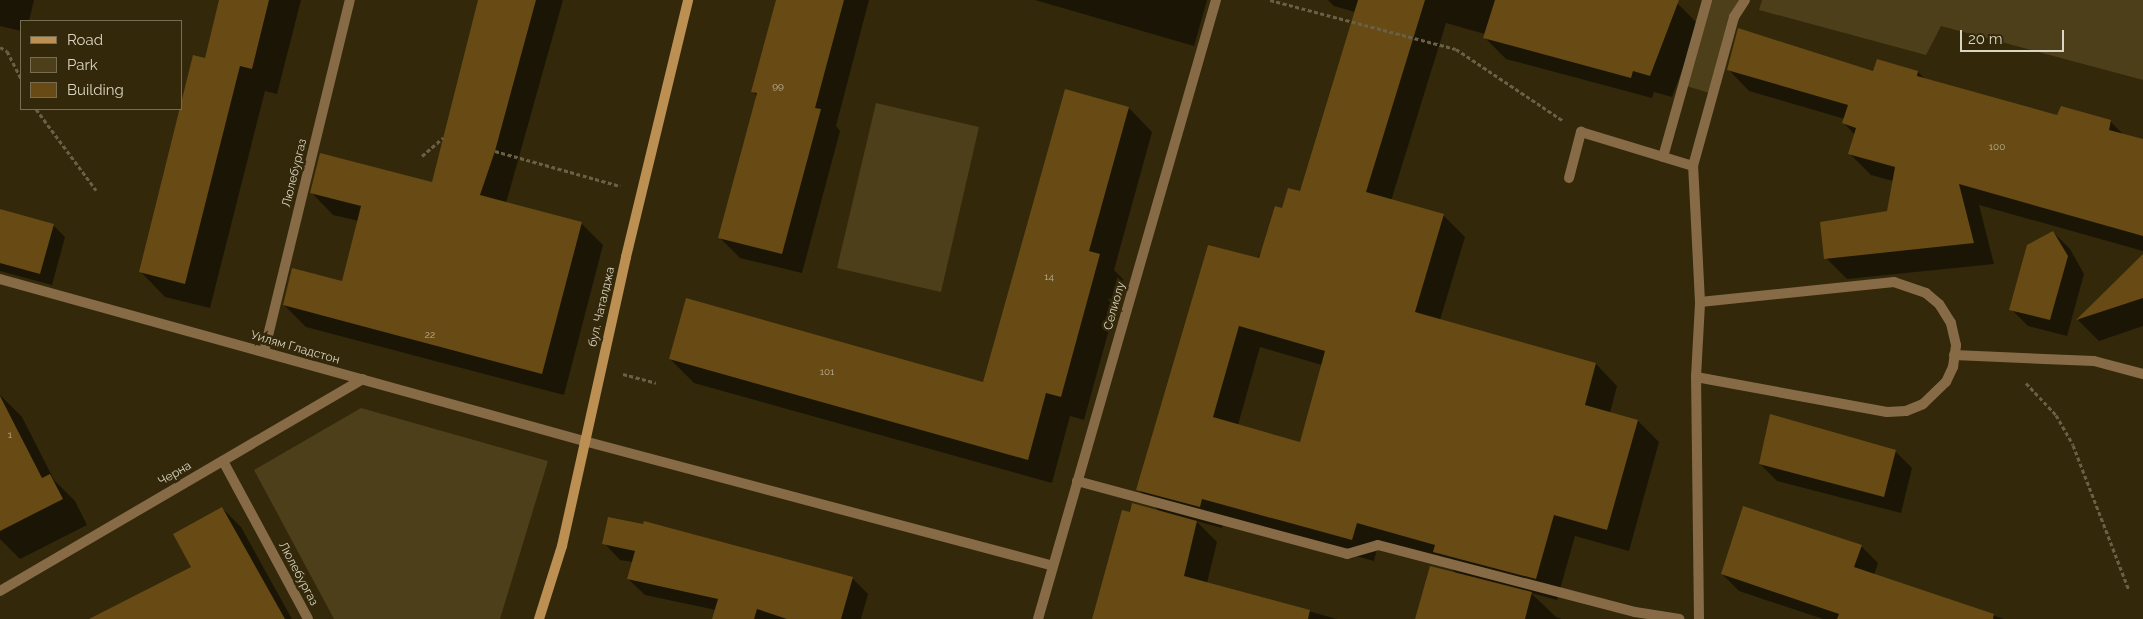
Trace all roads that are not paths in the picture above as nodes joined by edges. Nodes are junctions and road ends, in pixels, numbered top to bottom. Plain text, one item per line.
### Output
1 (350, 0) edge
2 (688, 0) edge
3 (1216, 0) edge
4 (1707, 0) edge
5 (1745, 0) edge
6 (1663, 157) junction
7 (1693, 166) junction
8 (1569, 178) dead end
9 (0, 279) edge
10 (1700, 302) junction
11 (264, 352) junction
12 (1954, 356) junction
13 (2143, 374) edge
14 (1696, 376) junction
15 (363, 380) junction
16 (584, 442) junction
17 (223, 461) junction
18 (1077, 481) junction
19 (1053, 566) junction
20 (0, 591) edge
21 (308, 619) edge
22 (539, 619) edge
23 (1038, 619) edge
24 (1679, 619) edge
25 (1699, 619) edge

1 - 11 street, Люлебургаз
2 - 16 street, бул. Чаталджа
3 - 18 street, Селиолу
4 - 6 street
5 - 7 street
6 - 7 street
6 - 8 street
7 - 10 street
9 - 11 street, Уилям Гладстон
10 - 12 street
10 - 14 street
11 - 15 street, Уилям Гладстон
12 - 13 street
12 - 14 street
14 - 25 street
15 - 16 street, Уилям Гладстон
15 - 17 street, Черна
16 - 19 street, Уилям Гладстон
16 - 22 street, бул. Чаталджа
17 - 20 street, Черна
17 - 21 street, Люлебургаз
18 - 19 street, Селиолу
18 - 24 street
19 - 23 street, Селиолу

